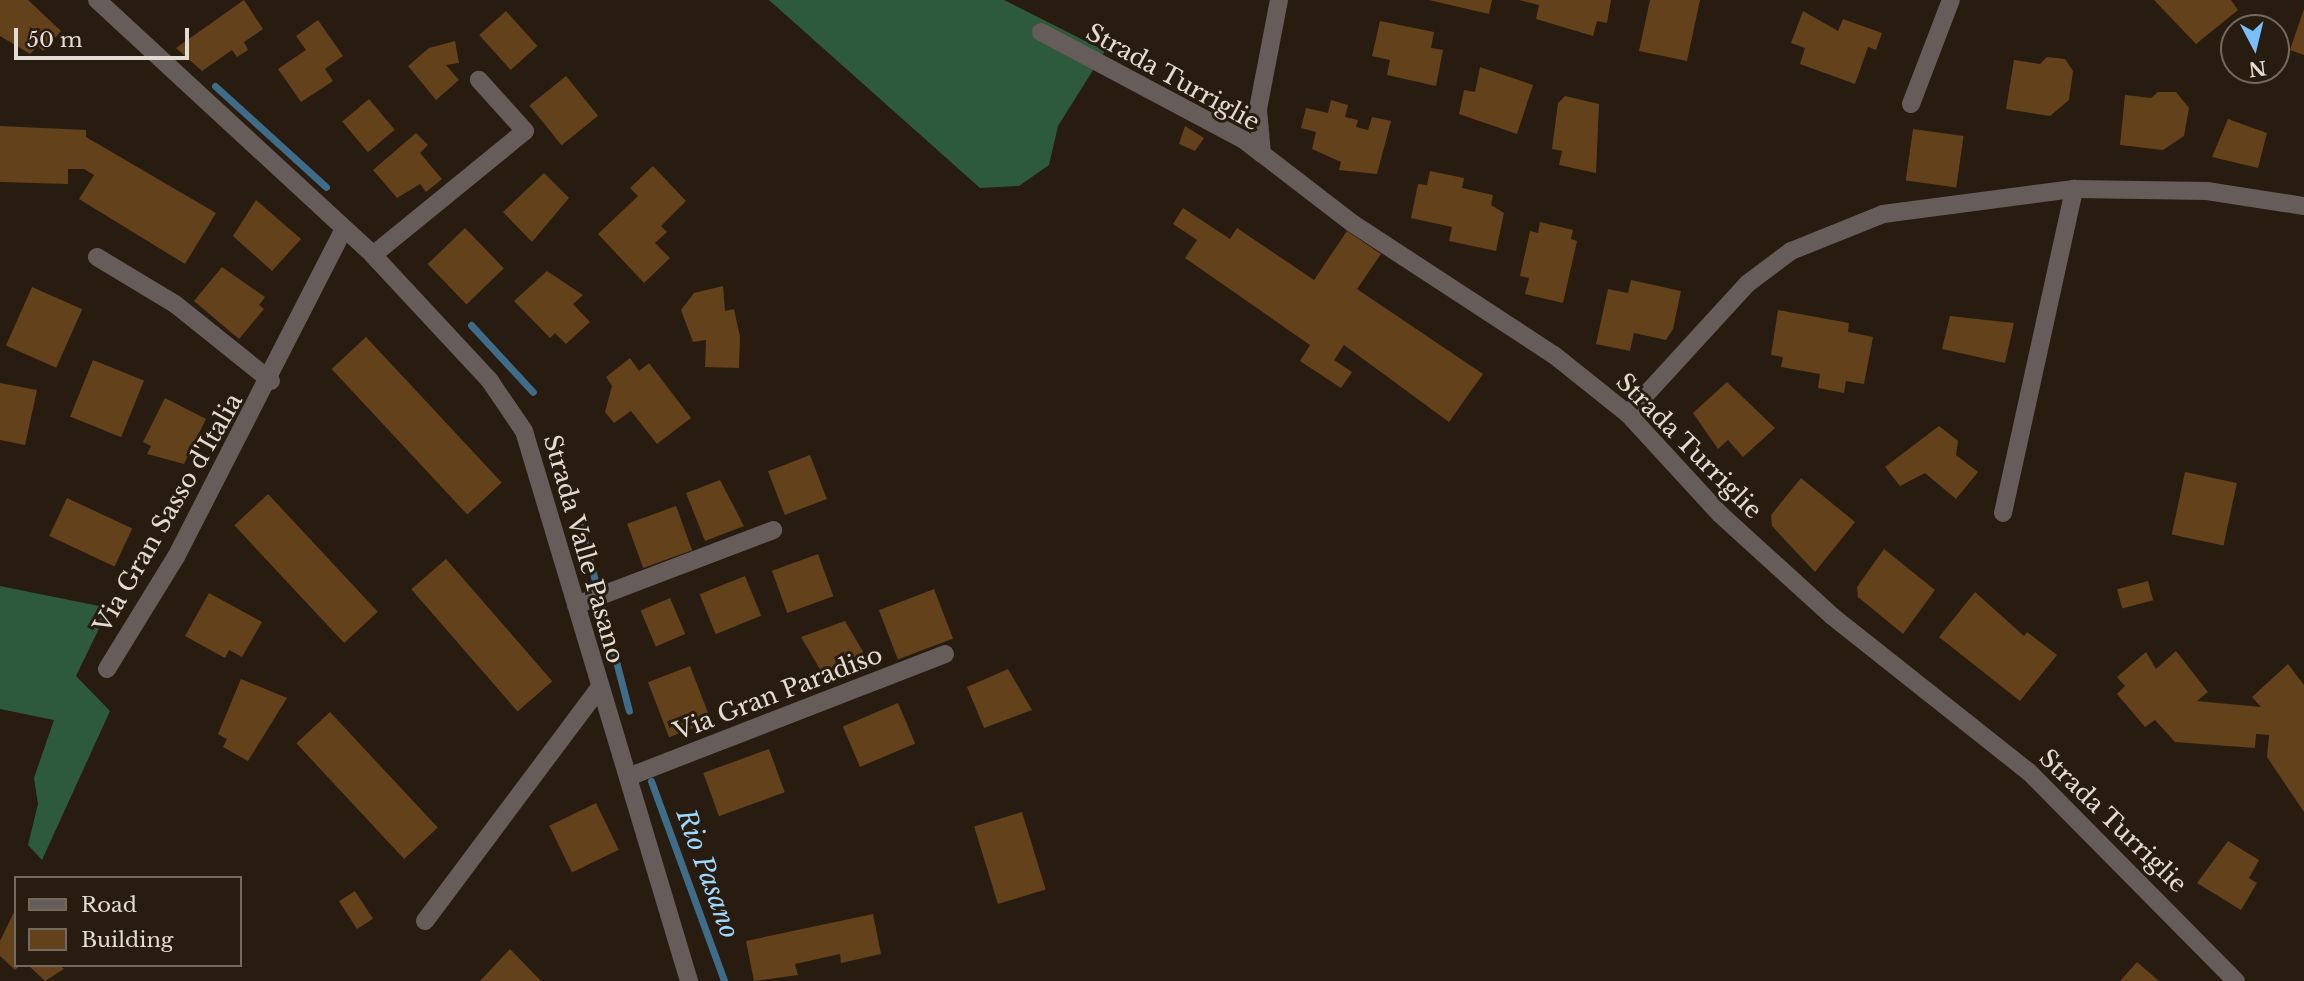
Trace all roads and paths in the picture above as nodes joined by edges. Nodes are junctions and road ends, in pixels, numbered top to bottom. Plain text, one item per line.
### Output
1 (97, 0) edge
2 (1279, 0) edge
3 (1951, 0) edge
4 (1041, 32) dead end
5 (479, 80) dead end
6 (1912, 104) dead end
7 (1262, 154) junction
8 (2074, 189) junction
9 (2304, 206) edge
10 (344, 229) junction
11 (373, 255) junction
12 (97, 257) dead end
13 (271, 381) junction
14 (1628, 414) junction
15 (2003, 513) dead end
16 (773, 530) dead end
17 (590, 600) junction
18 (945, 654) dead end
19 (107, 670) dead end
20 (599, 688) junction
21 (628, 777) junction
22 (425, 921) dead end
23 (690, 981) edge
24 (2236, 981) edge

1 - 10 street, Strada Valle Pasano
2 - 7 street
3 - 6 street
4 - 7 street, Strada Turriglie
5 - 11 street
7 - 14 street, Strada Turriglie
8 - 9 street
8 - 14 street
8 - 15 street
10 - 11 street, Strada Valle Pasano
10 - 13 street, Via Gran Sasso d'Italia
11 - 17 street, Strada Valle Pasano
12 - 13 street, Via Gran Sasso d'Italia
13 - 19 street, Via Gran Sasso d'Italia
14 - 24 street, Strada Turriglie
16 - 17 street
17 - 20 street, Strada Valle Pasano
18 - 21 street, Via Gran Paradiso
20 - 21 street, Strada Valle Pasano
20 - 22 street
21 - 23 street, Strada Valle Pasano

